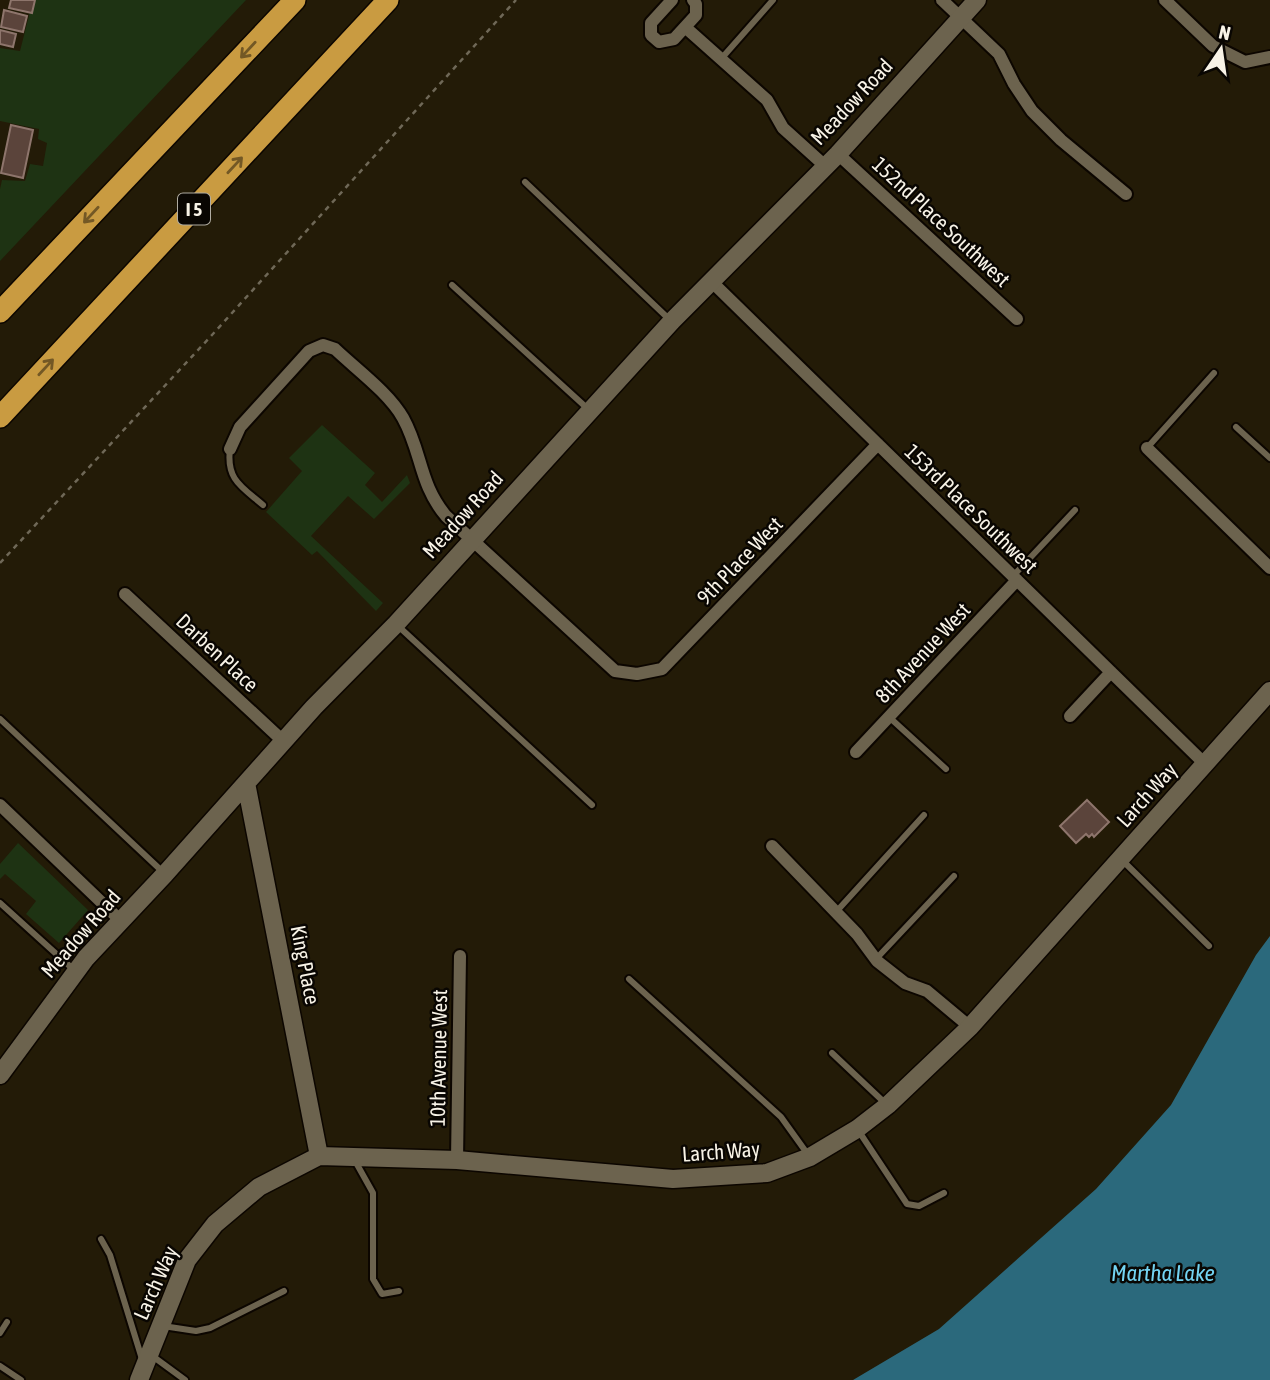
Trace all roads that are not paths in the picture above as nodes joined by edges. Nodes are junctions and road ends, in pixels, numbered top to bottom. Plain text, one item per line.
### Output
1 (295, 0) edge
2 (388, 0) edge
3 (672, 0) edge
4 (693, 0) edge
5 (773, 0) edge
6 (942, 0) edge
7 (977, 0) edge
8 (1165, 0) edge
9 (960, 18) junction
10 (685, 27) junction
11 (1270, 57) edge
12 (720, 59) junction
13 (831, 159) junction
14 (525, 182) dead end
15 (1126, 194) dead end
16 (711, 281) junction
17 (453, 285) dead end
18 (0, 312) edge
19 (1017, 319) dead end
20 (672, 321) junction
21 (1214, 373) dead end
22 (590, 410) junction
23 (0, 417) edge
24 (1236, 427) dead end
25 (878, 444) junction
26 (1147, 448) joint
27 (230, 449) joint
28 (1270, 458) edge
29 (263, 505) dead end
30 (1075, 510) dead end
31 (471, 540) junction
32 (1270, 568) edge
33 (1015, 578) junction
34 (125, 594) dead end
35 (396, 624) junction
36 (1111, 672) junction
37 (1270, 691) edge
38 (1070, 716) dead end
39 (889, 717) junction
40 (0, 719) edge
41 (283, 741) junction
42 (856, 752) dead end
43 (1205, 764) junction
44 (946, 769) dead end
45 (246, 783) junction
46 (0, 805) edge
47 (592, 806) dead end
48 (924, 816) dead end
49 (772, 846) dead end
50 (1120, 859) junction
51 (165, 874) junction
52 (954, 876) dead end
53 (0, 903) edge
54 (836, 912) junction
55 (121, 921) junction
56 (1209, 946) dead end
57 (460, 956) dead end
58 (876, 959) junction
59 (76, 971) junction
60 (629, 979) dead end
61 (970, 1027) junction
62 (832, 1053) dead end
63 (2, 1067) edge
64 (888, 1105) junction
65 (857, 1129) junction
66 (320, 1156) junction
67 (353, 1157) junction
68 (810, 1157) junction
69 (457, 1160) junction
70 (944, 1194) dead end
71 (102, 1239) dead end
72 (284, 1290) dead end
73 (399, 1291) dead end
74 (7, 1322) dead end
75 (161, 1326) junction
76 (0, 1333) edge
77 (0, 1366) edge
78 (144, 1367) edge
79 (21, 1380) edge
80 (184, 1380) edge

1 -> 18 highway
23 -> 2 highway, I 5
3 - 10 street
4 - 10 street
5 - 12 lane
6 - 9 street
7 - 9 street, Meadow Road
8 - 11 street
9 - 13 street, Meadow Road
9 - 15 street
10 - 12 street, 152nd Place Southwest
12 - 13 street, 152nd Place Southwest
13 - 16 street, Meadow Road
13 - 19 street, 152nd Place Southwest
14 - 20 lane
16 - 20 street, Meadow Road
16 - 25 street, 153rd Place Southwest
17 - 22 lane
20 - 22 street, Meadow Road
21 - 26 lane
22 - 31 street, Meadow Road
24 - 28 lane
25 - 31 street, 9th Place West
25 - 33 street, 153rd Place Southwest
26 - 32 street
27 - 29 lane
27 - 31 street
30 - 33 lane
31 - 35 street, Meadow Road
33 - 36 street, 153rd Place Southwest
33 - 39 street, 8th Avenue West
34 - 41 street, Darben Place
35 - 41 street, Meadow Road
35 - 47 lane
36 - 38 street
36 - 43 street, 153rd Place Southwest
37 - 43 street, Larch Way
39 - 42 street, 8th Avenue West
39 - 44 lane
40 - 51 lane
41 - 45 street, Meadow Road
43 - 50 street, Larch Way
45 - 51 street, Meadow Road
45 - 66 street, King Place
46 - 55 street
48 - 54 lane
49 - 54 street
50 - 56 lane
50 - 61 street, Larch Way
51 - 55 street, Meadow Road
52 - 58 lane
53 - 59 lane
54 - 58 street
55 - 59 street, Meadow Road
57 - 69 street, 10th Avenue West
58 - 61 street
59 - 63 street, Meadow Road
60 - 68 lane
61 - 64 street, Larch Way
62 - 64 lane
64 - 65 street, Larch Way
65 - 68 street, Larch Way
65 - 70 lane
66 - 67 street, Larch Way
66 - 75 street, Larch Way
67 - 69 street, Larch Way
67 - 73 lane
68 - 69 street, Larch Way
71 - 78 lane
72 - 75 lane
74 - 76 lane
75 - 78 street, Larch Way
77 - 79 lane
78 - 80 lane

